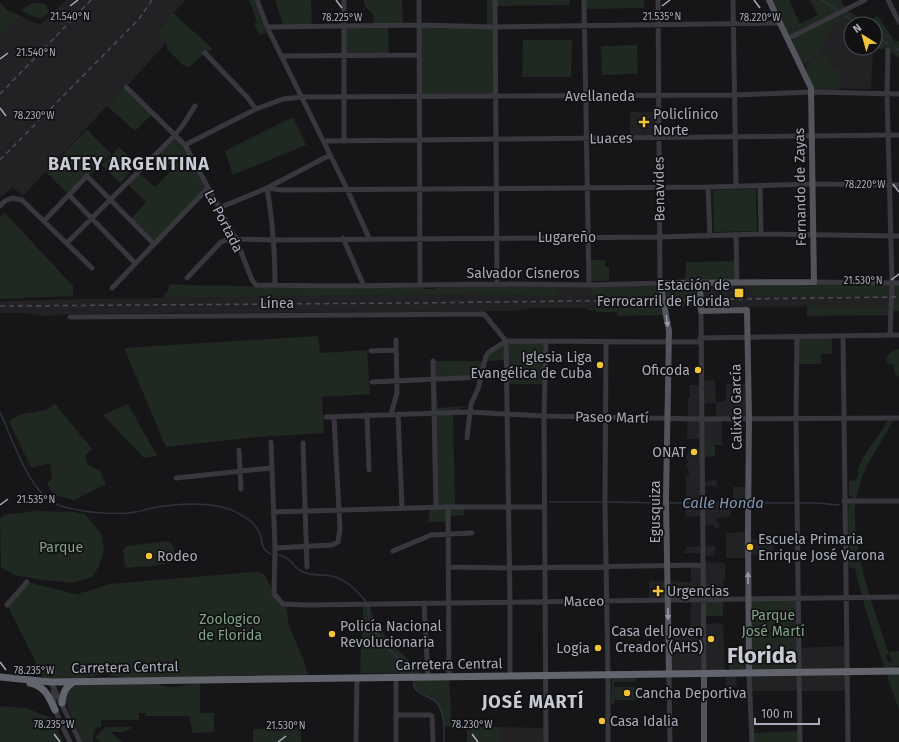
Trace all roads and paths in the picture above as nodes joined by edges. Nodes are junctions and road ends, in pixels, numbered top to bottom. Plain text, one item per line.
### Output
1 (257, 0) edge
2 (344, 0) edge
3 (419, 0) edge
4 (495, 0) edge
5 (584, 0) edge
6 (658, 0) edge
7 (733, 0) edge
8 (769, 0) edge
9 (865, 0) edge
10 (888, 0) edge
11 (899, 22) edge
12 (780, 23) junction
13 (659, 24) junction
14 (734, 24) junction
15 (419, 25) junction
16 (585, 25) junction
17 (267, 27) junction
18 (344, 27) junction
19 (495, 27) junction
20 (787, 39) junction
21 (888, 50) dead end
22 (205, 54) dead end
23 (344, 55) junction
24 (419, 55) junction
25 (281, 56) junction
26 (126, 87) dead end
27 (812, 92) junction
28 (887, 94) junction
29 (899, 94) edge
30 (496, 95) junction
31 (735, 95) junction
32 (586, 96) junction
33 (658, 96) junction
34 (302, 97) junction
35 (344, 97) junction
36 (419, 97) junction
37 (195, 106) dead end
38 (256, 109) junction
39 (175, 135) junction
40 (811, 136) junction
41 (888, 136) junction
42 (899, 136) edge
43 (659, 137) junction
44 (736, 137) junction
45 (587, 138) junction
46 (496, 139) junction
47 (344, 140) junction
48 (419, 140) junction
49 (324, 141) junction
50 (185, 145) junction
51 (330, 155) junction
52 (813, 184) junction
53 (760, 185) junction
54 (889, 185) junction
55 (899, 185) edge
56 (736, 186) junction
57 (588, 187) junction
58 (659, 187) junction
59 (708, 187) junction
60 (208, 188) junction
61 (267, 188) junction
62 (496, 188) junction
63 (347, 189) junction
64 (420, 189) junction
65 (69, 195) junction
66 (109, 200) junction
67 (0, 206) edge
68 (219, 208) junction
69 (92, 218) junction
70 (44, 221) junction
71 (761, 234) junction
72 (736, 235) junction
73 (812, 235) junction
74 (660, 236) junction
75 (710, 236) junction
76 (890, 236) junction
77 (899, 236) edge
78 (496, 237) junction
79 (588, 237) junction
80 (235, 238) junction
81 (343, 238) junction
82 (370, 238) junction
83 (420, 238) junction
84 (274, 240) junction
85 (67, 243) junction
86 (154, 244) junction
87 (135, 263) junction
88 (92, 268) dead end
89 (187, 278) dead end
90 (814, 282) junction
91 (660, 283) junction
92 (700, 283) junction
93 (737, 283) junction
94 (892, 283) junction
95 (899, 283) edge
96 (497, 284) junction
97 (256, 285) joint
98 (275, 285) junction
99 (420, 285) junction
100 (589, 285) junction
101 (364, 286) junction
102 (112, 288) dead end
103 (701, 311) junction
104 (70, 317) dead end
105 (890, 335) junction
106 (899, 335) edge
107 (843, 336) junction
108 (748, 337) junction
109 (797, 337) junction
110 (396, 340) dead end
111 (700, 340) junction
112 (506, 341) junction
113 (546, 342) junction
114 (606, 342) junction
115 (669, 342) junction
116 (396, 350) junction
117 (371, 351) dead end
118 (433, 361) dead end
119 (482, 377) junction
120 (433, 380) junction
121 (397, 381) junction
122 (372, 382) dead end
123 (434, 412) junction
124 (469, 412) junction
125 (391, 414) junction
126 (398, 414) junction
127 (508, 414) junction
128 (367, 415) junction
129 (544, 416) junction
130 (606, 416) junction
131 (326, 417) dead end
132 (334, 417) junction
133 (667, 418) junction
134 (796, 418) junction
135 (844, 418) junction
136 (899, 418) edge
137 (701, 419) junction
138 (749, 419) junction
139 (467, 438) dead end
140 (271, 442) dead end
141 (303, 443) dead end
142 (239, 450) dead end
143 (271, 468) junction
144 (368, 470) dead end
145 (240, 471) junction
146 (176, 478) dead end
147 (241, 489) dead end
148 (844, 501) junction
149 (899, 502) edge
150 (436, 507) junction
151 (448, 507) junction
152 (508, 507) junction
153 (544, 507) junction
154 (402, 508) junction
155 (339, 509) junction
156 (305, 511) junction
157 (273, 512) junction
158 (472, 533) dead end
159 (447, 534) junction
160 (307, 547) junction
161 (275, 548) junction
162 (393, 551) dead end
163 (667, 565) junction
164 (703, 565) junction
165 (606, 566) junction
166 (307, 567) dead end
167 (448, 567) junction
168 (545, 567) junction
169 (510, 568) junction
170 (27, 582) dead end
171 (899, 597) edge
172 (798, 598) junction
173 (846, 598) junction
174 (703, 599) junction
175 (749, 599) junction
176 (667, 600) junction
177 (607, 601) junction
178 (448, 602) junction
179 (510, 602) junction
180 (545, 602) junction
181 (424, 603) junction
182 (7, 605) dead end
183 (899, 671) edge
184 (847, 672) junction
185 (704, 673) junction
186 (749, 673) junction
187 (798, 673) junction
188 (669, 674) junction
189 (608, 675) junction
190 (449, 676) junction
191 (510, 676) junction
192 (546, 676) junction
193 (3, 677) edge
194 (396, 677) junction
195 (428, 677) junction
196 (357, 678) junction
197 (76, 681) junction
198 (54, 683) junction
199 (62, 703) junction
200 (55, 710) junction
201 (396, 715) junction
202 (70, 742) edge
203 (80, 742) edge
204 (356, 742) edge
205 (396, 742) edge
206 (433, 742) edge
207 (546, 742) edge
208 (608, 742) edge
209 (670, 742) edge
210 (704, 742) edge
211 (752, 742) edge
212 (800, 742) edge
213 (848, 742) edge

1 - 17 street
2 - 18 street
3 - 15 street
4 - 19 street
5 - 16 street
6 - 13 street, Benavides
7 - 14 street
8 - 12 main road
9 - 20 street
10 - 11 street
12 - 14 street
12 - 20 main road
13 - 14 street
13 - 16 street
13 - 33 street, Benavides
14 - 31 street
15 - 18 street
15 - 19 street
15 - 24 street
16 - 19 street
16 - 32 street
17 - 18 street
17 - 25 street
18 - 23 street
19 - 30 street
20 - 27 main road
21 - 28 street
22 - 38 street
23 - 24 street
23 - 25 street
23 - 35 street
24 - 36 street
25 - 34 street
26 - 39 street, La Portada
27 - 28 street, Avellaneda
27 - 31 street, Avellaneda
27 - 40 main road, Fernando de Zayas
28 - 29 street, Avellaneda
28 - 41 street
30 - 32 street, Avellaneda
30 - 36 street, Avellaneda
30 - 46 street
31 - 33 street, Avellaneda
31 - 44 street
32 - 33 street, Avellaneda
32 - 45 street
33 - 43 street, Benavides
34 - 35 street, Avellaneda
34 - 38 street, Avellaneda
34 - 49 street
35 - 36 street, Avellaneda
35 - 47 street
36 - 48 street
37 - 39 street
38 - 50 street, Avellaneda
39 - 50 street, La Portada
39 - 66 street
40 - 41 street, Luaces
40 - 44 street, Luaces
40 - 52 main road, Fernando de Zayas
41 - 42 street, Luaces
41 - 54 street
43 - 44 street, Luaces
43 - 45 street, Luaces
43 - 58 street, Benavides
44 - 56 street
45 - 46 street, Luaces
45 - 57 street
46 - 48 street, Luaces
46 - 62 street
47 - 48 street, Luaces
47 - 49 street, Luaces
48 - 64 street
49 - 51 street
50 - 60 street, La Portada
51 - 61 street
51 - 63 street
52 - 53 street
52 - 54 street
52 - 73 main road, Fernando de Zayas
53 - 56 street
53 - 71 street
54 - 55 street
54 - 76 street
56 - 59 street
57 - 58 street
57 - 62 street
57 - 79 street
58 - 59 street
58 - 74 street, Benavides
59 - 75 street
60 - 68 street, La Portada
60 - 86 street
61 - 63 street
61 - 68 street
61 - 84 street
62 - 64 street
62 - 78 street
63 - 64 street
63 - 82 street
64 - 83 street
65 - 66 street
65 - 69 street
65 - 70 street
66 - 69 street
66 - 86 street
67 - 70 street
68 - 80 street, La Portada
69 - 85 street
69 - 87 street
70 - 85 street
71 - 72 street, Lugareño
71 - 73 street, Lugareño
72 - 75 street, Lugareño
72 - 93 street
73 - 76 street, Lugareño
73 - 90 main road, Fernando de Zayas
74 - 75 street, Lugareño
74 - 79 street, Lugareño
74 - 91 street, Benavides
76 - 77 street, Lugareño
76 - 94 street
78 - 79 street, Lugareño
78 - 83 street, Lugareño
78 - 96 street
79 - 100 street
80 - 84 street, Lugareño
80 - 89 street
80 - 97 street, La Portada
81 - 82 street, Lugareño
81 - 84 street, Lugareño
81 - 101 street
82 - 83 street, Lugareño
83 - 99 street
84 - 98 street
85 - 88 street
86 - 87 street
87 - 102 street
90 - 93 main road, Salvador Cisneros
90 - 94 street
91 - 92 main road, Salvador Cisneros
91 - 100 street, Salvador Cisneros
91 -> 115 main road, Egusquiza
92 - 93 main road, Salvador Cisneros
92 - 103 main road
94 - 95 street
94 - 105 street
96 - 99 street, Salvador Cisneros
96 - 100 street, Salvador Cisneros
97 - 98 street, Salvador Cisneros
98 - 101 street, Salvador Cisneros
99 - 101 street, Salvador Cisneros
103 - 108 main road, Calixto García
103 - 111 street
104 - 112 street, Línea
105 - 106 street
105 - 107 street
107 - 109 street
107 - 135 street
108 - 109 street
108 - 111 street
108 - 138 main road, Calixto García
109 - 134 street
110 - 116 street
111 - 115 street
111 - 137 street
112 - 113 street
112 - 119 street
112 - 127 street
113 - 114 street
113 - 129 street
114 - 115 street
114 - 130 street
115 - 133 main road, Egusquiza
116 - 117 street
116 - 121 street
118 - 120 street
119 - 120 street
119 - 124 street
120 - 121 street
120 - 123 street
121 - 122 street
121 - 125 street
123 - 124 street, Paseo Martí
123 - 126 street, Paseo Martí
123 - 150 street
124 - 127 street, Paseo Martí
124 - 139 street
125 - 126 street, Paseo Martí
125 - 128 street, Paseo Martí
126 - 154 street
127 - 129 street, Paseo Martí
127 - 152 street
128 - 132 street, Paseo Martí
128 - 144 street
129 - 130 street, Paseo Martí
129 - 153 street
130 - 133 street, Paseo Martí
130 - 165 street
131 - 132 street, Paseo Martí
132 - 155 street
133 - 137 street, Paseo Martí
133 - 163 main road, Egusquiza
134 - 135 street, Paseo Martí
134 - 138 street, Paseo Martí
134 - 172 street
135 - 136 street, Paseo Martí
135 - 148 street
137 - 138 street, Paseo Martí
137 - 164 street
175 -> 138 main road, Calixto García
140 - 143 street
141 - 156 street
142 - 145 street
143 - 145 street
143 - 157 street
145 - 146 street
145 - 147 street
148 - 149 street
148 - 173 street
150 - 151 street
150 - 154 street
151 - 152 street
151 - 159 street
152 - 153 street
152 - 169 street
153 - 168 street
154 - 155 street
155 - 156 street
155 - 160 street
156 - 157 street
156 - 160 street
157 - 161 street
158 - 159 street
159 - 162 street
159 - 167 street
160 - 161 street
160 - 166 street
161 - 181 street, Maceo
163 - 164 street
163 - 165 street
163 - 176 main road, Egusquiza
164 - 174 street
165 - 168 street
165 - 177 street
167 - 169 street
167 - 178 street
168 - 169 street
168 - 180 street
169 - 179 street
170 - 182 street
171 - 173 street, Maceo
172 - 173 street, Maceo
172 - 175 street, Maceo
172 - 187 street
173 - 184 street
174 - 175 street, Maceo
174 - 176 street, Maceo
174 - 185 street
175 - 186 main road, Calixto García
176 - 177 street, Maceo
176 -> 188 main road, Egusquiza
177 - 180 street, Maceo
177 - 189 street
178 - 179 street, Maceo
178 - 181 street, Maceo
178 - 190 street
179 - 180 street, Maceo
179 - 191 street
180 - 192 street
181 - 195 street
183 - 184 highway, Carretera Central
184 - 187 highway, Carretera Central
184 - 213 street
185 - 186 highway, Carretera Central
185 - 188 highway, Carretera Central
185 - 210 main road
186 - 187 highway, Carretera Central
186 - 211 street, Calixto García
187 - 212 street
188 - 189 highway, Carretera Central
188 - 209 street, Egusquiza
189 - 192 highway, Carretera Central
189 - 208 street
190 - 191 highway, Carretera Central
190 - 195 highway, Carretera Central
191 - 192 highway, Carretera Central
192 - 207 street
193 - 198 highway, Carretera Central
193 - 200 highway
194 - 195 highway, Carretera Central
194 - 196 highway, Carretera Central
194 - 201 street
196 - 197 highway, Carretera Central
196 - 204 street
197 - 198 highway, Carretera Central
197 - 199 highway
198 - 199 street
198 - 200 street
199 - 203 street
200 - 202 street
201 - 205 street
201 - 206 street

